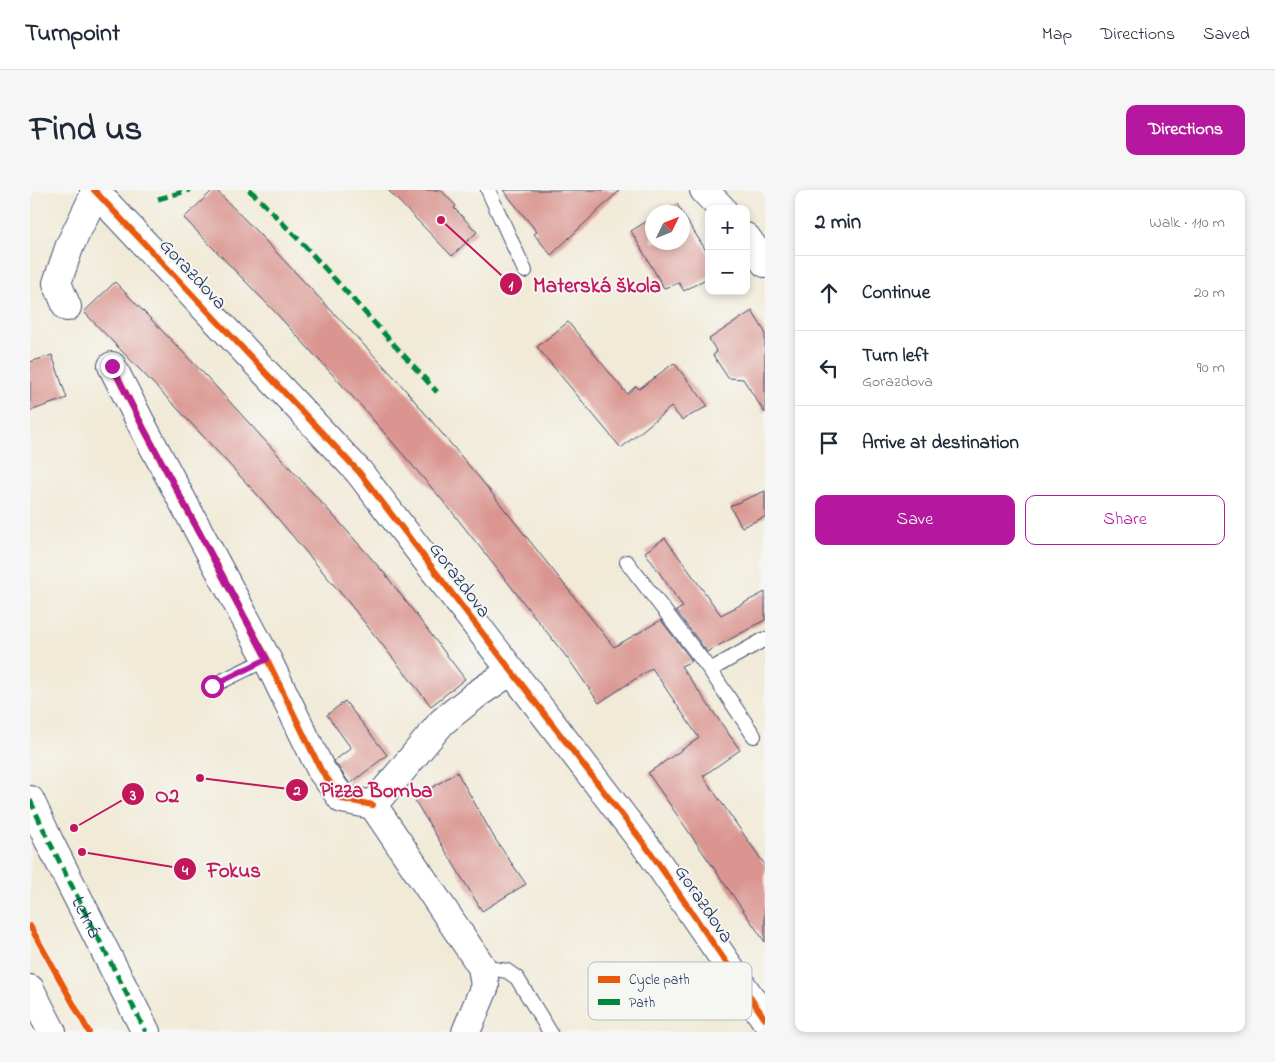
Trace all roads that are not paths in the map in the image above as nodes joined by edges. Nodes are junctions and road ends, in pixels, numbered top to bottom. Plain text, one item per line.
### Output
1 (488, 190) edge
2 (704, 190) edge
3 (97, 191) edge
4 (718, 205) edge
5 (750, 242) edge
6 (765, 263) edge
7 (524, 271) dead end
8 (67, 307) dead end
9 (112, 366) dead end
10 (626, 562) dead end
11 (765, 639) edge
12 (267, 659) junction
13 (710, 670) junction
14 (511, 671) junction
15 (212, 686) dead end
16 (754, 736) dead end
17 (30, 800) edge
18 (373, 805) junction
19 (726, 962) edge
20 (482, 967) junction
21 (30, 989) edge
22 (752, 1000) edge
23 (765, 1019) edge
24 (52, 1032) edge
25 (146, 1032) edge
26 (466, 1032) edge
27 (550, 1032) edge

1 - 7 lane
2 - 4 street
3 - 8 street, Gorazdova
3 - 14 street, Gorazdova
5 - 6 street
9 - 12 street
10 - 13 lane
11 - 13 lane
12 - 15 lane
12 - 18 street
13 - 16 lane
14 - 18 street
14 - 19 street, Gorazdova
17 - 25 street, Letná
18 - 20 street
20 - 26 street
20 - 27 lane
21 - 24 street
22 - 23 street, Gorazdova

